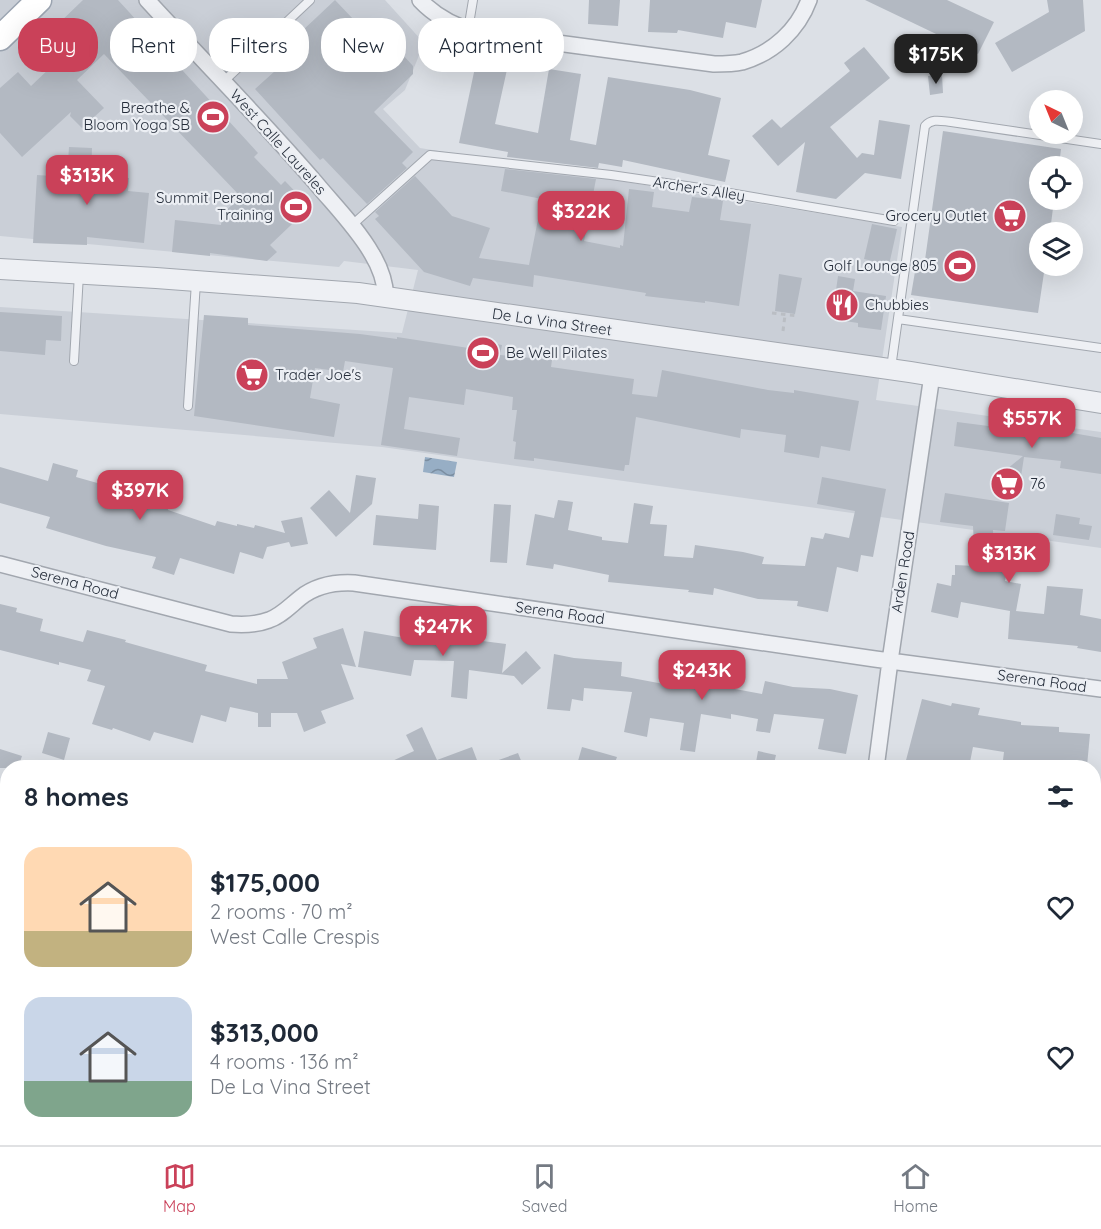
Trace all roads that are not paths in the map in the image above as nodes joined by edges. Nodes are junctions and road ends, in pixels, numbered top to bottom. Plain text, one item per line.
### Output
1 (39, 0) edge
2 (147, 0) edge
3 (310, 0) edge
4 (420, 0) edge
5 (473, 0) edge
6 (810, 0) edge
7 (442, 18) edge
8 (470, 18) edge
9 (0, 38) edge
10 (564, 43) edge
11 (223, 82) junction
12 (1101, 144) edge
13 (894, 221) dead end
14 (351, 225) junction
15 (0, 269) edge
16 (79, 274) junction
17 (196, 281) junction
18 (386, 297) junction
19 (898, 319) junction
20 (1101, 348) edge
21 (74, 361) dead end
22 (891, 369) junction
23 (932, 375) junction
24 (1101, 403) edge
25 (188, 406) dead end
26 (0, 564) edge
27 (890, 661) junction
28 (1101, 689) edge
29 (877, 760) edge

1 - 9 main road
2 - 11 street, West Calle Laureles
3 - 11 lane
4 - 7 street
5 - 8 lane
6 - 10 street
11 - 14 street, West Calle Laureles
12 - 19 lane
13 - 14 lane, Archer's Alley
14 - 18 street, West Calle Laureles
15 - 16 street, De La Vina Street
16 - 17 street, De La Vina Street
16 - 21 lane
17 - 18 street, De La Vina Street
17 - 25 lane
18 - 22 street, De La Vina Street
19 - 20 lane
19 - 22 lane
22 - 23 street, De La Vina Street
23 - 24 street, De La Vina Street
23 - 27 street, Arden Road
26 - 27 street, Serena Road
27 - 28 street, Serena Road
27 - 29 street, Arden Road

